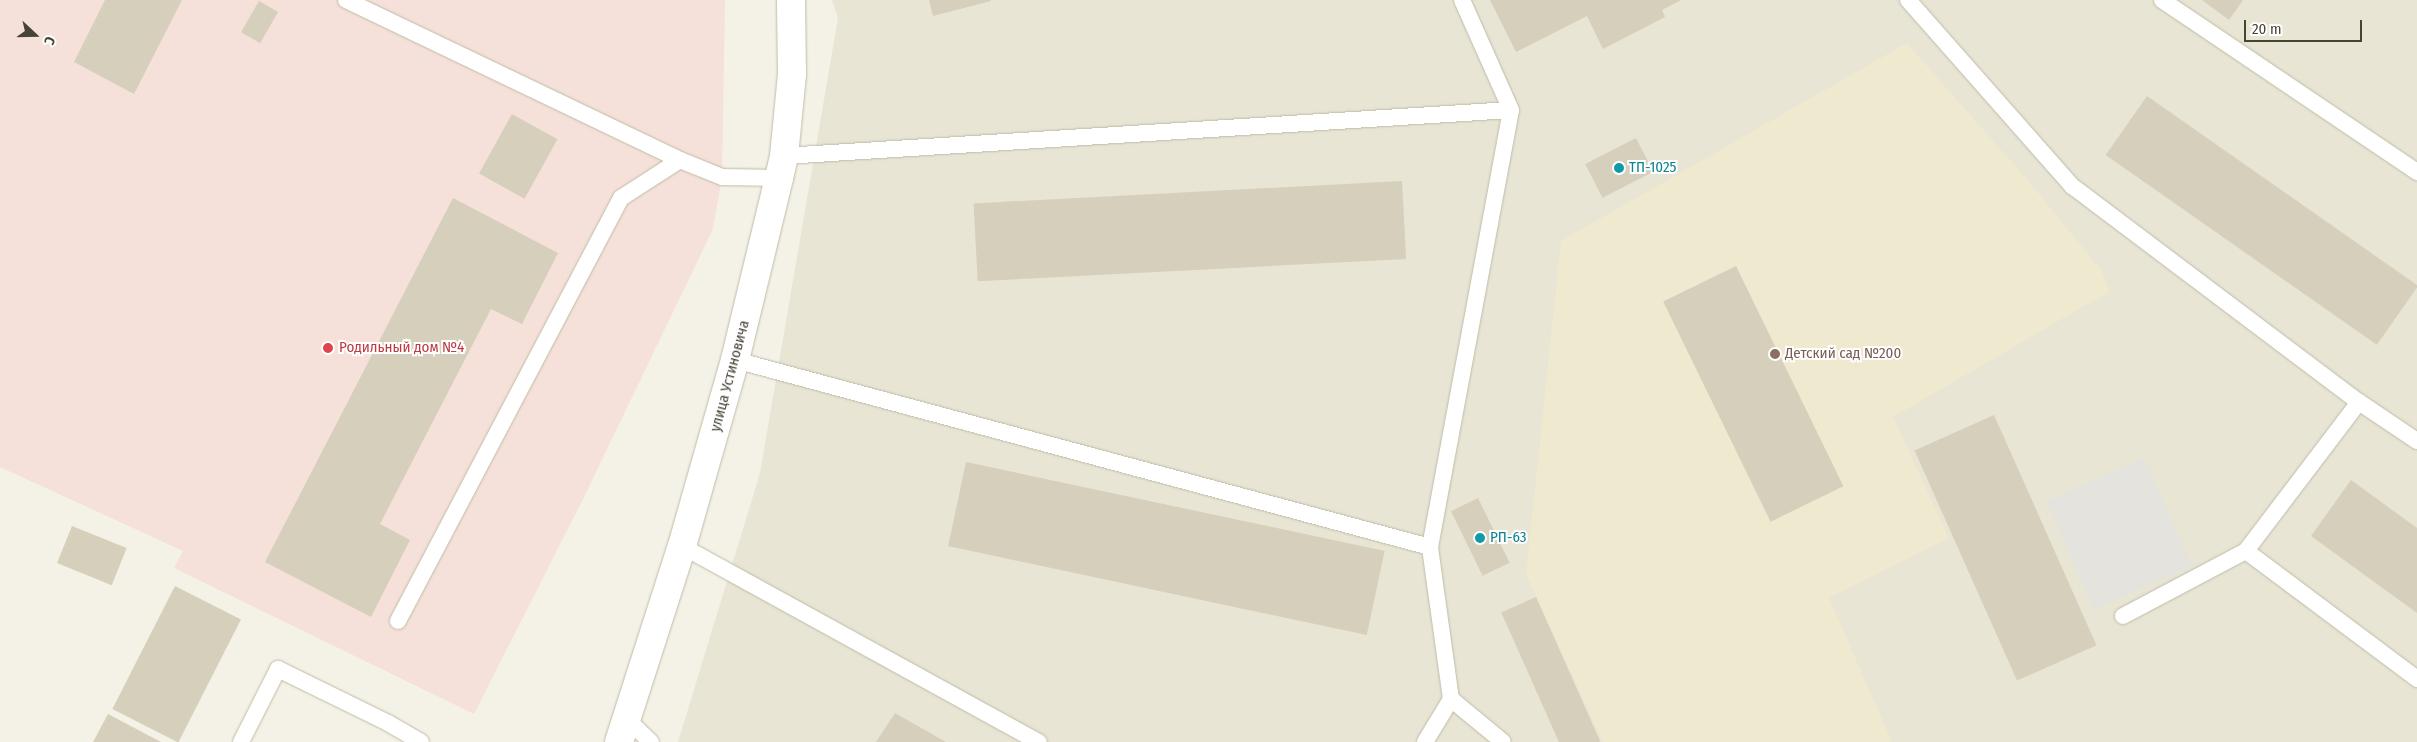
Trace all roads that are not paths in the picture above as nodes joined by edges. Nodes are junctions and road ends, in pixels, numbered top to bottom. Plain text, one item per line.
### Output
1 (346, 0) edge
2 (791, 0) edge
3 (1462, 0) edge
4 (1908, 0) edge
5 (2162, 0) edge
6 (1511, 110) junction
7 (680, 160) junction
8 (782, 167) junction
9 (2417, 172) edge
10 (735, 360) junction
11 (2359, 402) junction
12 (2417, 441) edge
13 (682, 546) junction
14 (1430, 547) junction
15 (2246, 551) junction
16 (2123, 616) dead end
17 (398, 621) dead end
18 (2417, 679) edge
19 (1451, 699) junction
20 (623, 731) edge
21 (242, 742) edge
22 (421, 742) edge
23 (651, 742) edge
24 (1039, 742) edge
25 (1425, 742) edge
26 (1503, 742) edge

1 - 7 lane
2 - 8 street, улица Устиновича
3 - 6 lane
4 - 11 lane
5 - 9 lane
6 - 8 lane
6 - 14 lane
7 - 8 lane
7 - 17 lane
8 - 10 street, улица Устиновича
10 - 13 street, улица Устиновича
10 - 14 lane
11 - 12 lane
11 - 15 lane
13 - 20 street, улица Устиновича
13 - 24 lane
14 - 19 lane
15 - 16 lane
15 - 18 lane
19 - 25 lane
19 - 26 lane
20 - 23 lane
21 - 22 lane

